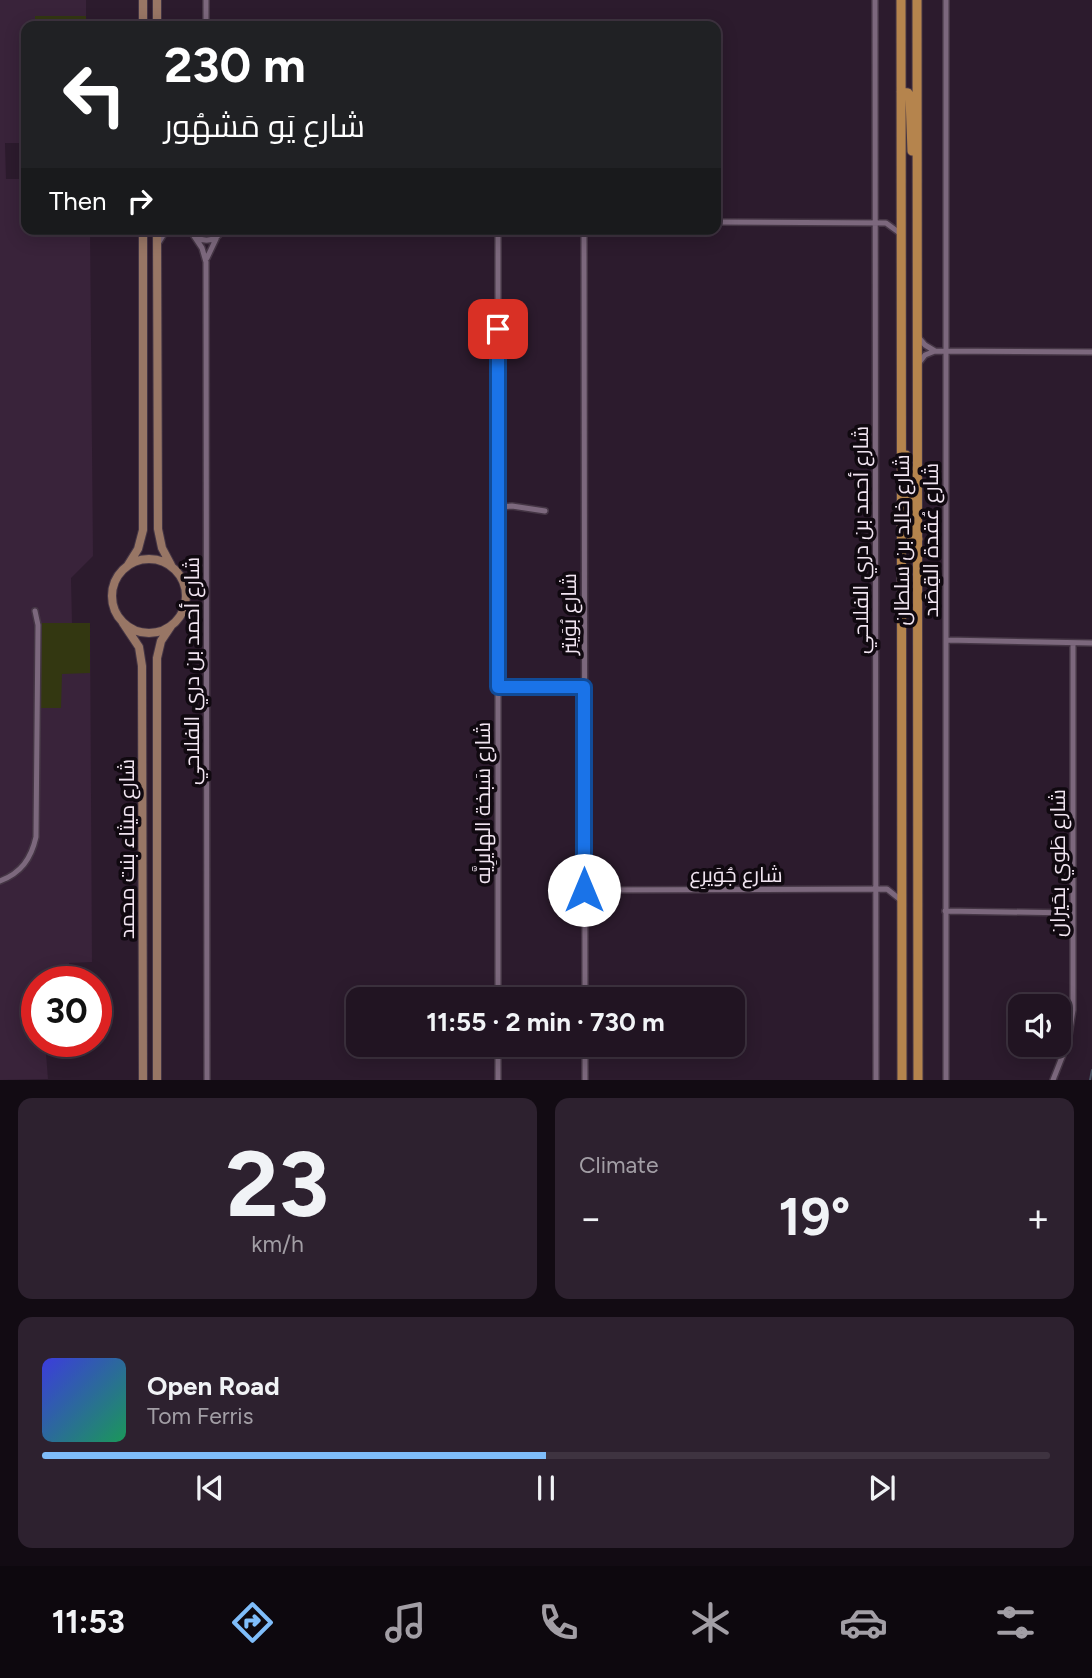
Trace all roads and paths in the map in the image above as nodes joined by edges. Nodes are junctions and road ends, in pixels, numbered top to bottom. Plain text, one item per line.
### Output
1 (143, 0) edge
2 (157, 0) edge
3 (206, 0) edge
4 (875, 0) edge
5 (901, 0) edge
6 (917, 0) edge
7 (946, 0) edge
8 (143, 21) edge
9 (157, 21) edge
10 (206, 21) edge
11 (901, 92) junction
12 (918, 187) junction
13 (902, 209) junction
14 (721, 222) edge
15 (875, 222) junction
16 (886, 223) junction
17 (143, 235) edge
18 (157, 235) edge
19 (163, 235) edge
20 (193, 235) edge
21 (196, 235) edge
22 (218, 235) edge
23 (221, 235) edge
24 (498, 235) edge
25 (584, 235) edge
26 (902, 237) junction
27 (157, 244) junction
28 (206, 261) junction
29 (918, 335) junction
30 (935, 351) junction
31 (945, 351) junction
32 (1092, 352) edge
33 (918, 364) junction
34 (902, 447) junction
35 (498, 507) junction
36 (545, 511) dead end
37 (918, 539) junction
38 (128, 565) junction
39 (171, 565) junction
40 (35, 611) dead end
41 (123, 623) junction
42 (172, 626) junction
43 (946, 640) junction
44 (1092, 643) edge
45 (1073, 644) junction
46 (498, 687) junction
47 (584, 687) junction
48 (902, 877) junction
49 (0, 881) edge
50 (876, 889) junction
51 (887, 889) junction
52 (584, 890) junction
53 (902, 901) junction
54 (945, 911) junction
55 (1072, 913) junction
56 (498, 987) edge
57 (585, 987) edge
58 (498, 1057) edge
59 (585, 1057) edge
60 (143, 1080) edge
61 (157, 1080) edge
62 (207, 1080) edge
63 (498, 1080) edge
64 (585, 1080) edge
65 (876, 1080) edge
66 (902, 1080) edge
67 (918, 1080) edge
68 (946, 1080) edge
69 (1053, 1080) edge

1 - 8 main road
2 - 9 main road
3 - 10 street
4 - 15 street, شارع أحمد بن دري الفلاحي
5 - 11 main road, شارع خالِد بن سلطان
6 - 12 main road, شارع خالِد بن سلطان
7 - 31 street, شارع عُقدة القِصَد
11 - 12 main road
11 - 13 main road, شارع خالِد بن سلطان
12 - 29 main road, شارع خالِد بن سلطان
13 - 16 street
13 - 26 main road, شارع خالِد بن سلطان
14 - 15 street
15 - 16 street
15 - 50 street, شارع أحمد بن دري الفلاحي
16 - 26 street
17 - 38 main road
18 - 27 main road
19 - 27 street
20 - 28 street, شارع أحمد بن دري الفلاحي
21 - 22 street
23 - 28 street, شارع أحمد بن دري الفلاحي
24 - 35 street, شارع سَبخة الهايرِيَّه
25 - 47 street, شارع بُوَيتِر
26 - 34 main road, شارع خالِد بن سلطان
27 - 39 main road
28 - 62 street, شارع أحمد بن دري الفلاحي
29 - 30 street
29 - 33 main road, شارع خالِد بن سلطان
30 - 31 street
30 - 33 street
31 - 32 street
31 - 43 street, شارع عُقدة القِصَد
33 - 37 main road, شارع خالِد بن سلطان
34 - 37 main road
34 - 48 main road, شارع خالِد بن سلطان
35 - 36 street
35 - 46 street, شارع سَبخة الهايرِيَّه
37 - 67 main road, شارع خالِد بن سلطان
38 - 39 main road
38 - 41 main road
39 - 42 main road
40 - 49 street
41 - 42 main road
41 - 60 main road, شارع ميثاء بنت محمد
42 - 61 main road, شارع ميثاء بنت محمد
43 - 45 street
43 - 54 street, شارع عُقدة القِصَد
44 - 45 street
45 - 55 street, شارع طَوي بحَيران
46 - 47 street
46 - 56 street, شارع سَبخة الهايرِيَّه
47 - 52 street, شارع بُوَيتِر
48 - 51 street
48 - 53 main road, شارع خالِد بن سلطان
50 - 51 street, شارع جُوَيرِع
50 - 52 street, شارع جُوَيرِع
50 - 65 street, شارع أحمد بن دري الفلاحي
51 - 53 street
52 - 57 street, شارع بُوَيتِر
53 - 66 main road, شارع خالِد بن سلطان
54 - 55 street
54 - 68 street, شارع عُقدة القِصَد
55 - 69 street, شارع طَوي بحَيران
58 - 63 street
59 - 64 street

